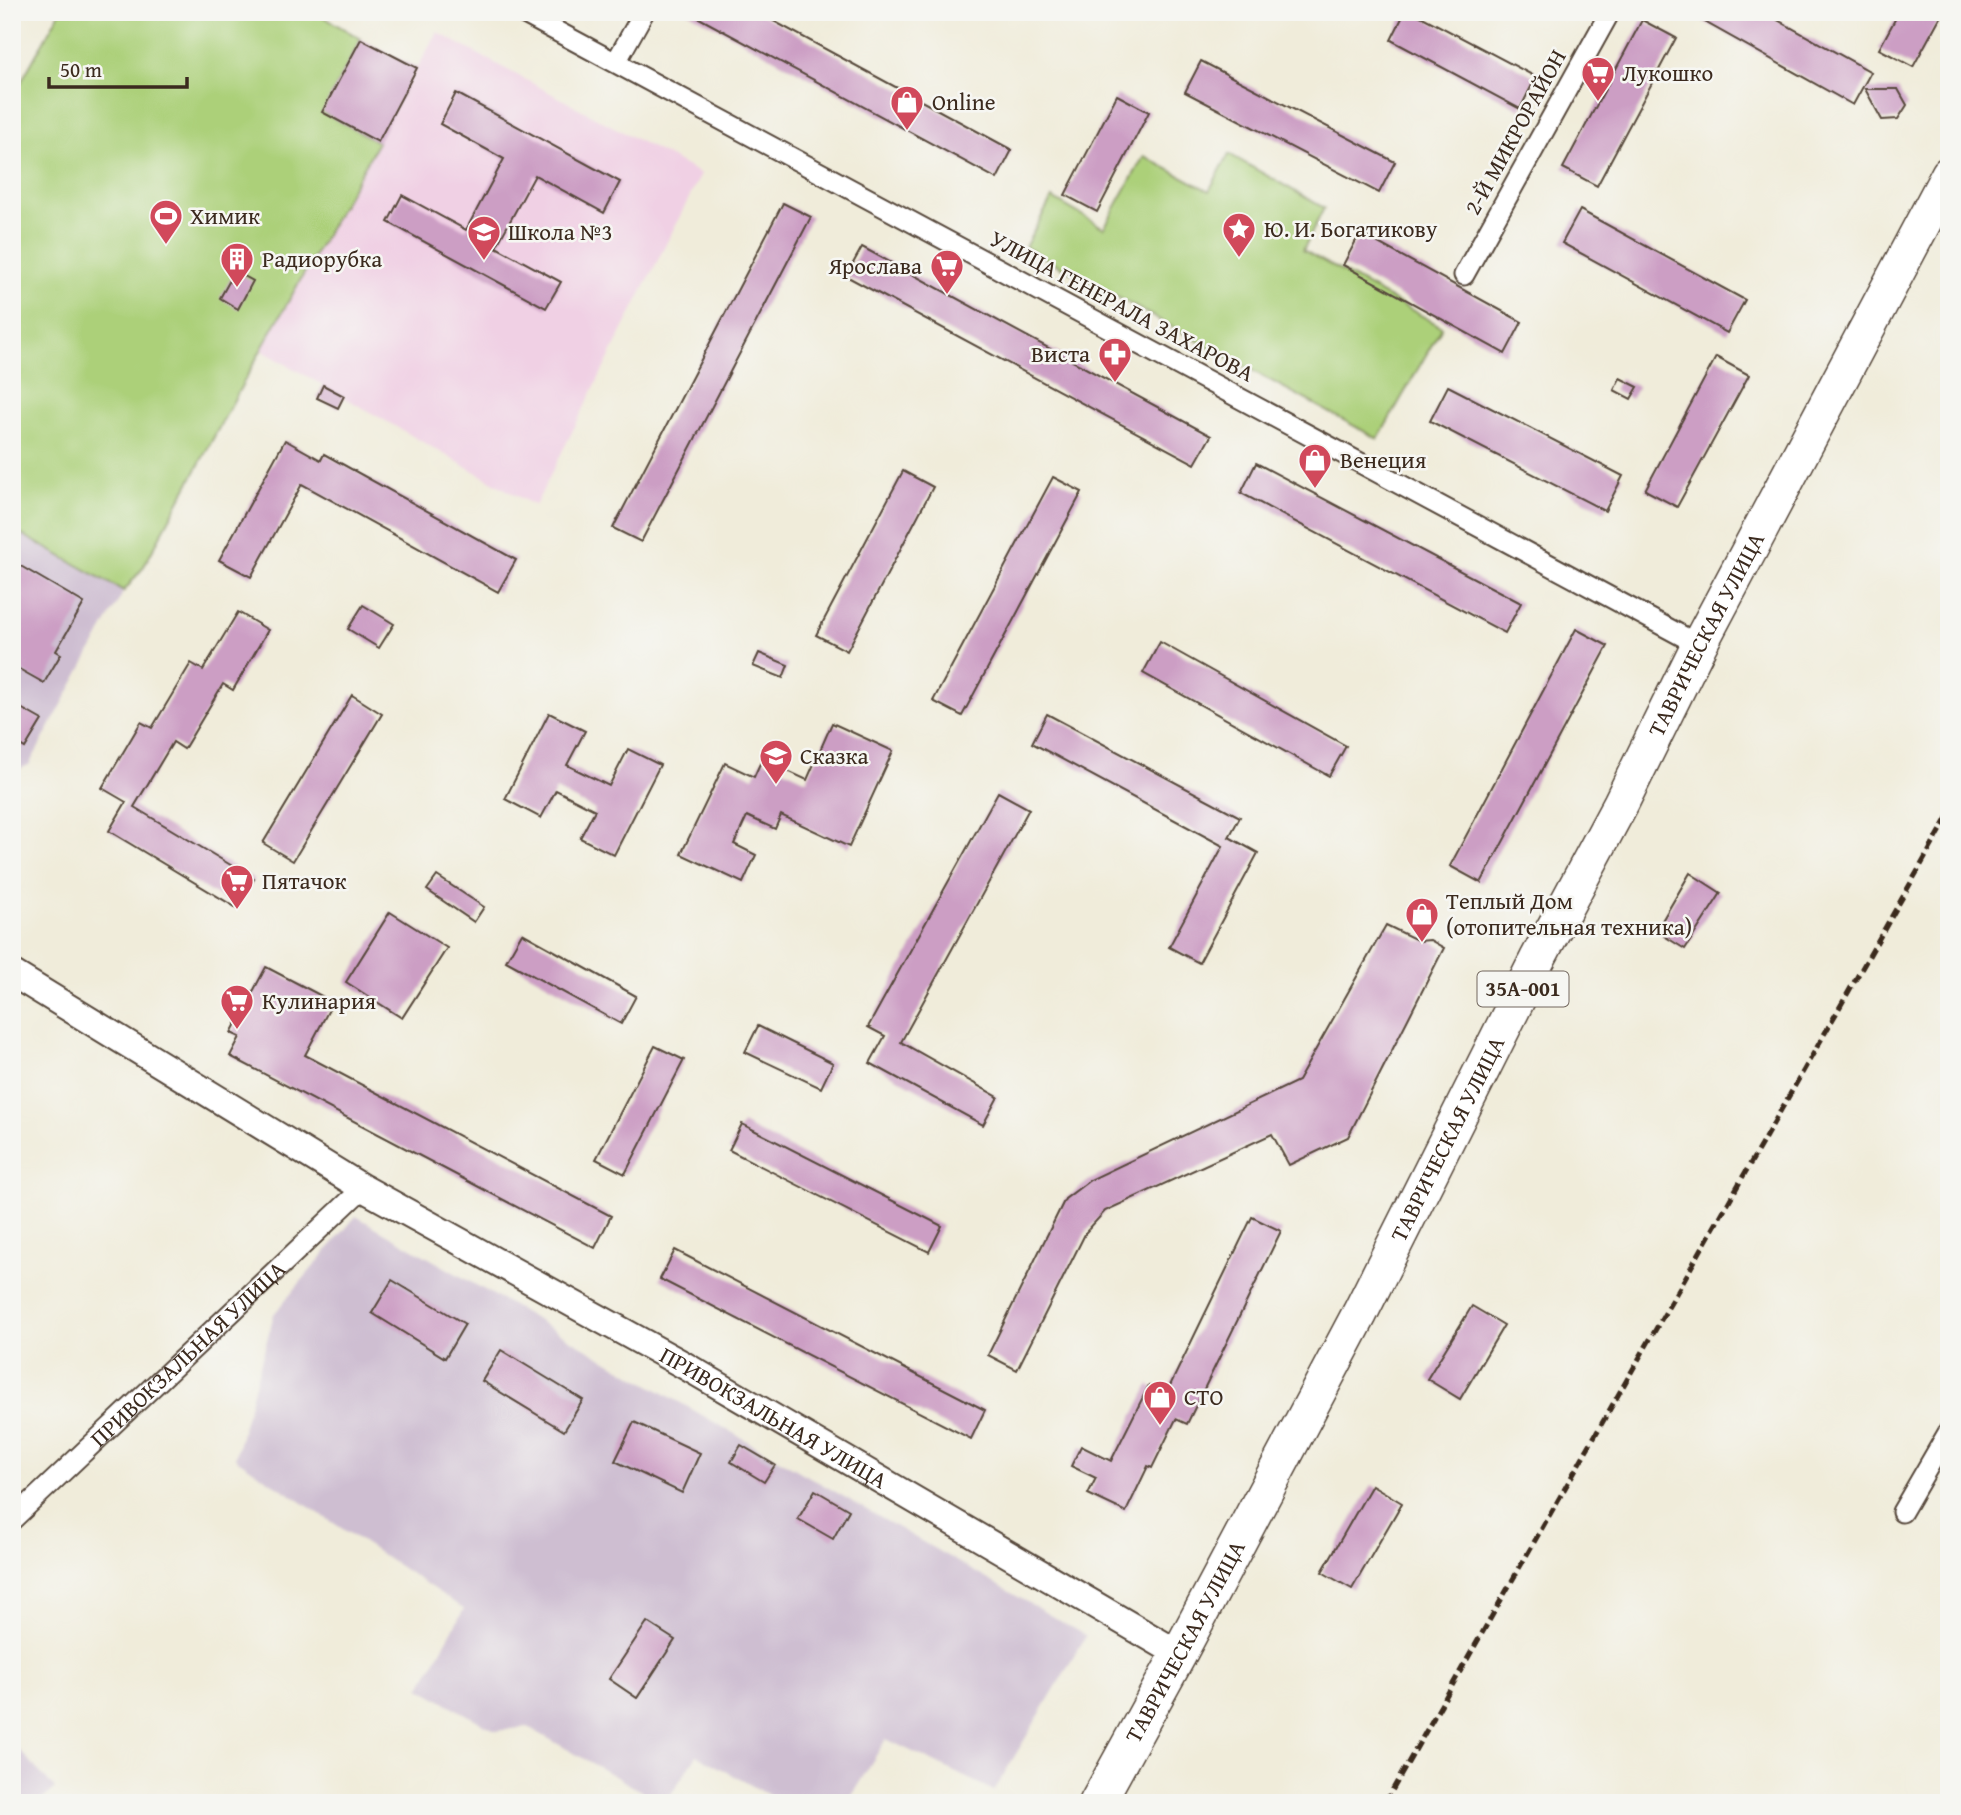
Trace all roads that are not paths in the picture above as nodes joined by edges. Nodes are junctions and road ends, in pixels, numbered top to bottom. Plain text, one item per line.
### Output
1 (521, 12) edge
2 (644, 12) edge
3 (1610, 12) edge
4 (616, 62) junction
5 (1949, 174) edge
6 (1464, 275) dead end
7 (1699, 645) junction
8 (12, 973) edge
9 (363, 1188) junction
10 (1949, 1431) edge
11 (1902, 1512) dead end
12 (12, 1520) edge
13 (1179, 1654) junction
14 (1097, 1803) edge

1 - 4 street, УЛИЦА ГЕНЕРАЛА ЗАХАРОВА
2 - 4 street
3 - 6 street, 2-Й МИКРОРАЙОН
4 - 7 street, УЛИЦА ГЕНЕРАЛА ЗАХАРОВА
5 - 7 highway, ТАВРИЧЕСКАЯ УЛИЦА / 35А-001
7 - 13 highway, ТАВРИЧЕСКАЯ УЛИЦА / 35А-001
8 - 9 main road, ПРИВОКЗАЛЬНАЯ УЛИЦА
9 - 12 street, ПРИВОКЗАЛЬНАЯ УЛИЦА
9 - 13 main road, ПРИВОКЗАЛЬНАЯ УЛИЦА
10 - 11 street
13 - 14 highway, ТАВРИЧЕСКАЯ УЛИЦА / 35А-001

